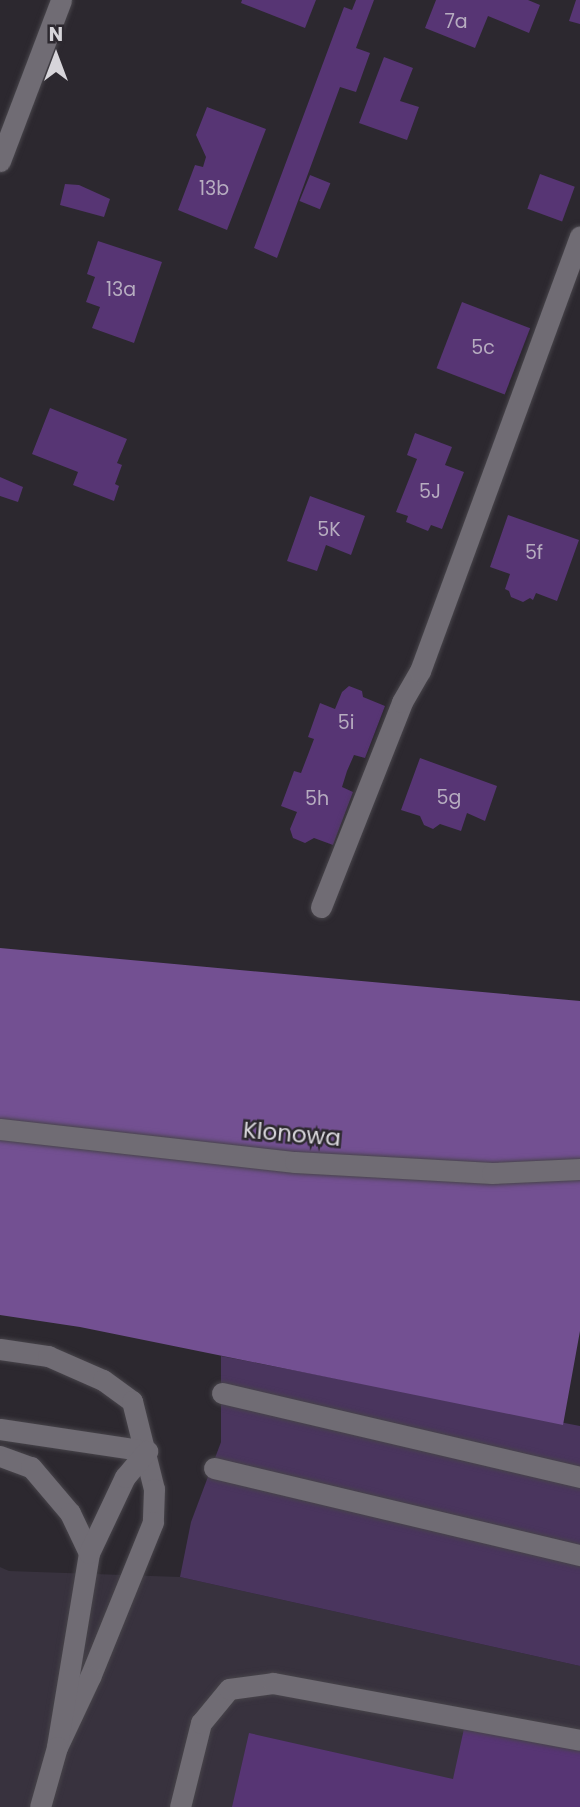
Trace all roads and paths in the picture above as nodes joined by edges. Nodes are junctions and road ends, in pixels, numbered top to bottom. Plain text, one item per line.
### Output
1 (61, 0) edge
2 (0, 160) edge
3 (580, 236) edge
4 (321, 907) dead end
5 (0, 1129) edge
6 (580, 1169) edge
7 (0, 1349) edge
8 (222, 1393) dead end
9 (0, 1429) edge
10 (147, 1451) junction
11 (0, 1456) edge
12 (214, 1468) dead end
13 (580, 1477) edge
14 (89, 1553) junction
15 (580, 1555) edge
16 (580, 1740) edge
17 (57, 1746) junction
18 (40, 1807) edge
19 (180, 1807) edge

1 - 2 street
3 - 4 street
5 - 6 street, Klonowa
7 - 10 street
8 - 13 street
9 - 10 street
10 - 14 street
10 - 17 street
11 - 14 street
12 - 15 street
14 - 17 street
16 - 19 street
17 - 18 street

